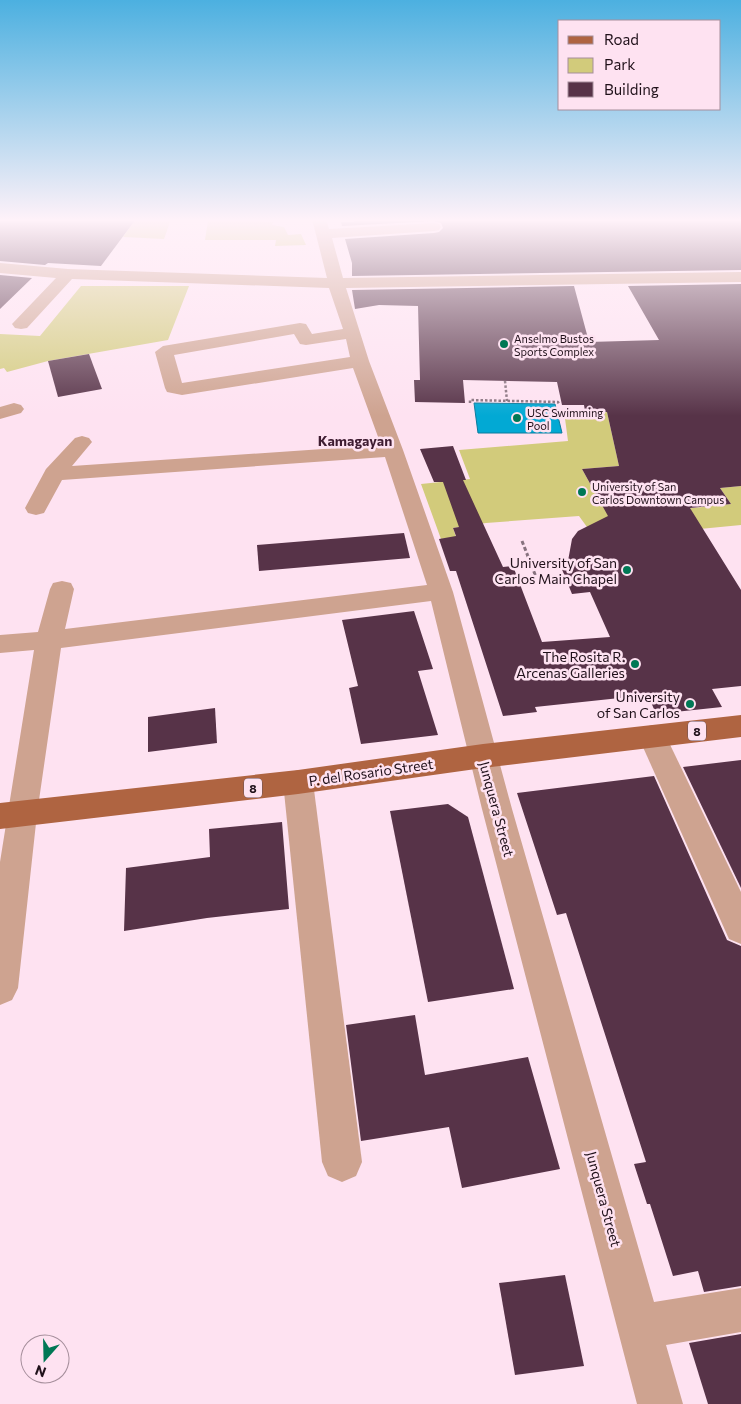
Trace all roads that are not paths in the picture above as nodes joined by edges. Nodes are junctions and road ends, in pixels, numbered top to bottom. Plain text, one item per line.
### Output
1 (58, 285) edge
2 (337, 285) edge
3 (21, 324) dead end
4 (353, 332) junction
5 (306, 340) junction
6 (360, 361) junction
7 (316, 367) junction
8 (82, 442) dead end
9 (393, 450) junction
10 (54, 474) junction
11 (36, 508) dead end
12 (62, 590) dead end
13 (441, 592) junction
14 (49, 640) junction
15 (0, 644) edge
16 (741, 726) edge
17 (652, 736) junction
18 (483, 756) junction
19 (298, 782) junction
20 (11, 815) edge
21 (741, 928) edge
22 (0, 988) edge
23 (342, 1162) dead end
24 (741, 1310) edge
25 (639, 1327) junction
26 (660, 1404) edge

1 - 3 street
2 - 4 street, Junquera Street
4 - 5 street
4 - 6 street, Junquera Street
5 - 7 street
5 - 7 street
6 - 7 street
6 - 9 street, Junquera Street
8 - 10 street
9 - 10 street
9 - 13 street, Junquera Street
10 - 11 street
12 - 14 street
13 - 14 street
13 - 18 street, Junquera Street
14 - 15 street
14 - 20 street
16 - 17 main road, P. del Rosario Street / 8
17 - 18 main road, P. del Rosario Street / 8
17 - 21 street
18 - 19 main road, P. del Rosario Street / 8
18 - 25 street, Junquera Street
19 - 20 main road, P. del Rosario Street / 8
19 - 23 street
20 - 22 street
24 - 25 street
25 - 26 street, Junquera Street

